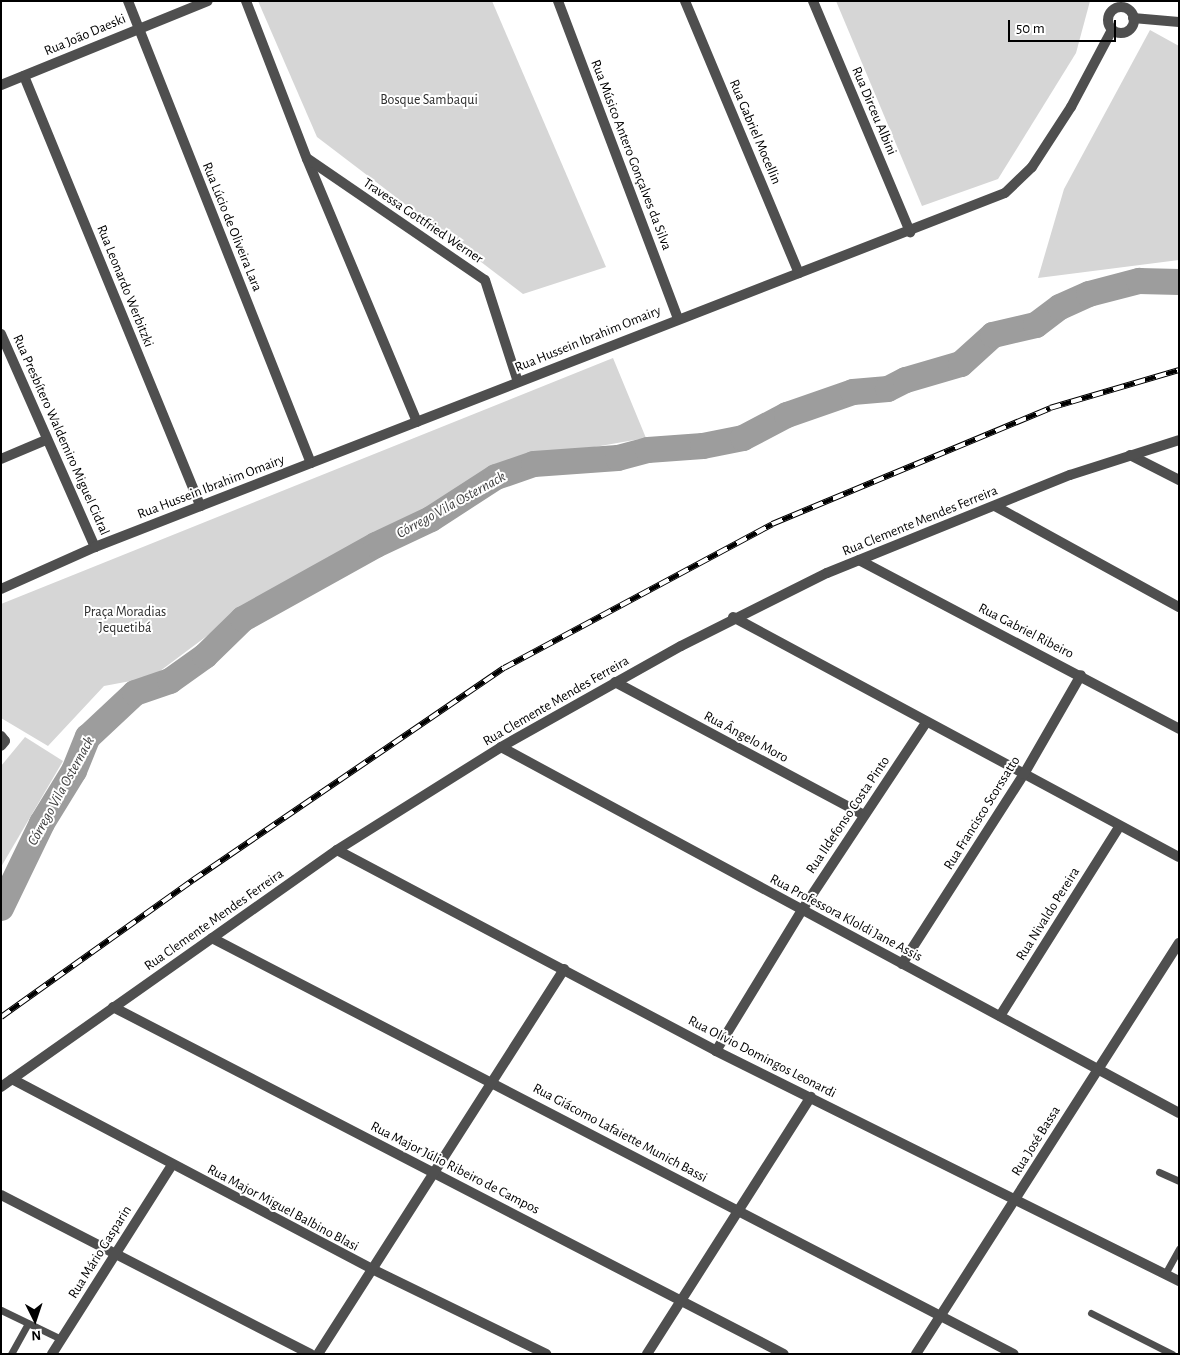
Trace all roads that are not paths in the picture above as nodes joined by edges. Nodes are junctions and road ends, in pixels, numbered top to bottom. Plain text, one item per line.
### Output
1 (128, 1) edge
2 (208, 1) edge
3 (246, 1) edge
4 (558, 1) edge
5 (684, 1) edge
6 (813, 1) edge
7 (1115, 4) edge
8 (1133, 18) junction
9 (1179, 22) edge
10 (139, 27) junction
11 (1112, 30) junction
12 (24, 76) junction
13 (1, 85) edge
14 (307, 158) junction
15 (910, 232) junction
16 (800, 273) junction
17 (678, 318) junction
18 (1, 334) edge
19 (518, 382) junction
20 (417, 422) junction
21 (46, 440) junction
22 (1179, 440) edge
23 (1130, 455) junction
24 (1, 459) edge
25 (311, 463) junction
26 (1179, 480) edge
27 (200, 506) junction
28 (995, 506) junction
29 (95, 547) junction
30 (859, 560) junction
31 (1, 589) edge
32 (1179, 607) edge
33 (733, 617) junction
34 (1081, 675) junction
35 (615, 682) junction
36 (926, 723) junction
37 (1179, 729) edge
38 (501, 747) junction
39 (1024, 774) junction
40 (864, 815) junction
41 (1119, 827) junction
42 (336, 850) junction
43 (1179, 857) edge
44 (802, 910) junction
45 (212, 938) junction
46 (1179, 942) edge
47 (902, 964) junction
48 (564, 969) junction
49 (113, 1007) junction
50 (1000, 1016) junction
51 (716, 1051) junction
52 (1098, 1069) junction
53 (12, 1079) junction
54 (492, 1081) junction
55 (1, 1088) edge
56 (811, 1098) junction
57 (1179, 1113) edge
58 (172, 1164) junction
59 (434, 1172) junction
60 (1159, 1172) dead end
61 (1179, 1181) edge
62 (1, 1195) edge
63 (1015, 1199) junction
64 (738, 1211) junction
65 (1179, 1248) edge
66 (116, 1253) junction
67 (372, 1270) junction
68 (1165, 1274) junction
69 (1179, 1281) edge
70 (681, 1300) junction
71 (1, 1310) edge
72 (1091, 1313) dead end
73 (939, 1316) junction
74 (28, 1323) junction
75 (61, 1339) junction
76 (11, 1354) edge
77 (52, 1354) edge
78 (311, 1354) edge
79 (318, 1354) edge
80 (546, 1354) edge
81 (647, 1354) edge
82 (784, 1354) edge
83 (916, 1354) edge
84 (1014, 1354) edge
85 (1172, 1354) edge

1 - 10 street, Rua Lúcio de Oliveira Lara
2 - 10 street, Rua João Daeski
3 - 14 street
4 - 17 street, Rua Músico Antero Gonçalves da Silva
5 - 16 street, Rua Gabriel Mocellin
6 - 15 street, Rua Dirceu Albini
7 - 8 street
7 - 11 street
8 - 9 street
8 - 11 street
10 - 12 street, Rua João Daeski
10 - 25 street, Rua Lúcio de Oliveira Lara
11 - 15 street, Rua Hussein Ibrahim Omairy
12 - 13 street, Rua João Daeski
12 - 27 street, Rua Leonardo Werbitzki
14 - 19 street, Travessa Gottfried Werner
14 - 20 street
15 - 16 street, Rua Hussein Ibrahim Omairy
16 - 17 street, Rua Hussein Ibrahim Omairy
17 - 19 street, Rua Hussein Ibrahim Omairy
18 - 21 street, Rua Presbítero Waldemiro Miguel Cidral
19 - 20 street, Rua Hussein Ibrahim Omairy
20 - 25 street, Rua Hussein Ibrahim Omairy
21 - 24 street
21 - 29 street, Rua Presbítero Waldemiro Miguel Cidral
22 - 23 street, Rua Clemente Mendes Ferreira
23 - 26 street
23 - 28 street, Rua Clemente Mendes Ferreira
25 - 27 street, Rua Hussein Ibrahim Omairy
27 - 29 street, Rua Hussein Ibrahim Omairy
28 - 30 street, Rua Clemente Mendes Ferreira
28 - 32 street
29 - 31 street, Rua Hussein Ibrahim Omairy
30 - 33 street, Rua Clemente Mendes Ferreira
30 - 34 street, Rua Gabriel Ribeiro
33 - 35 street, Rua Clemente Mendes Ferreira
33 - 36 street
34 - 37 street, Rua Gabriel Ribeiro
34 - 39 street, Rua Francisco Scorssatto
35 - 38 street, Rua Clemente Mendes Ferreira
35 - 40 street, Rua Ângelo Moro
36 - 39 street
36 - 40 street, Rua Ildefonso Costa Pinto
38 - 42 street, Rua Clemente Mendes Ferreira
38 - 44 street, Rua Professora Kloldi Jane Assis
39 - 41 street
39 - 47 street, Rua Francisco Scorssatto
40 - 44 street, Rua Ildefonso Costa Pinto
41 - 43 street
41 - 50 street, Rua Nivaldo Pereira
42 - 45 street, Rua Clemente Mendes Ferreira
42 - 48 street, Rua Olívio Domingos Leonardi
44 - 47 street, Rua Professora Kloldi Jane Assis
44 - 51 street, Rua Ildefonso Costa Pinto
45 - 49 street, Rua Clemente Mendes Ferreira
45 - 54 street, Rua Giácomo Lafaiette Munich Bassi
46 - 52 street, Rua José Bassa
47 - 50 street, Rua Professora Kloldi Jane Assis
48 - 51 street, Rua Olívio Domingos Leonardi
48 - 54 street
49 - 53 street, Rua Clemente Mendes Ferreira
49 - 59 street, Rua Major Júlio Ribeiro de Campos
50 - 52 street, Rua Professora Kloldi Jane Assis
51 - 56 street, Rua Olívio Domingos Leonardi
52 - 57 street, Rua Professora Kloldi Jane Assis
52 - 63 street, Rua José Bassa
53 - 55 street, Rua Clemente Mendes Ferreira
53 - 58 street, Rua Major Miguel Balbino Blasi
54 - 59 street
54 - 64 street, Rua Giácomo Lafaiette Munich Bassi
56 - 63 street, Rua Olívio Domingos Leonardi
56 - 64 street
58 - 66 street, Rua Mário Gasparin
58 - 67 street, Rua Major Miguel Balbino Blasi
59 - 67 street
59 - 70 street, Rua Major Júlio Ribeiro de Campos
60 - 61 lane
62 - 66 street
63 - 68 street, Rua Olívio Domingos Leonardi
63 - 73 street, Rua José Bassa
64 - 70 street
64 - 73 street, Rua Giácomo Lafaiette Munich Bassi
65 - 68 lane
66 - 75 street, Rua Mário Gasparin
66 - 78 street
67 - 79 street
67 - 80 street, Rua Major Miguel Balbino Blasi
68 - 69 street, Rua Olívio Domingos Leonardi
70 - 81 street
70 - 82 street, Rua Major Júlio Ribeiro de Campos
71 - 74 lane
72 - 85 lane
73 - 83 street, Rua José Bassa
73 - 84 street, Rua Giácomo Lafaiette Munich Bassi
74 - 75 lane
74 - 76 lane
75 - 77 street, Rua Mário Gasparin

